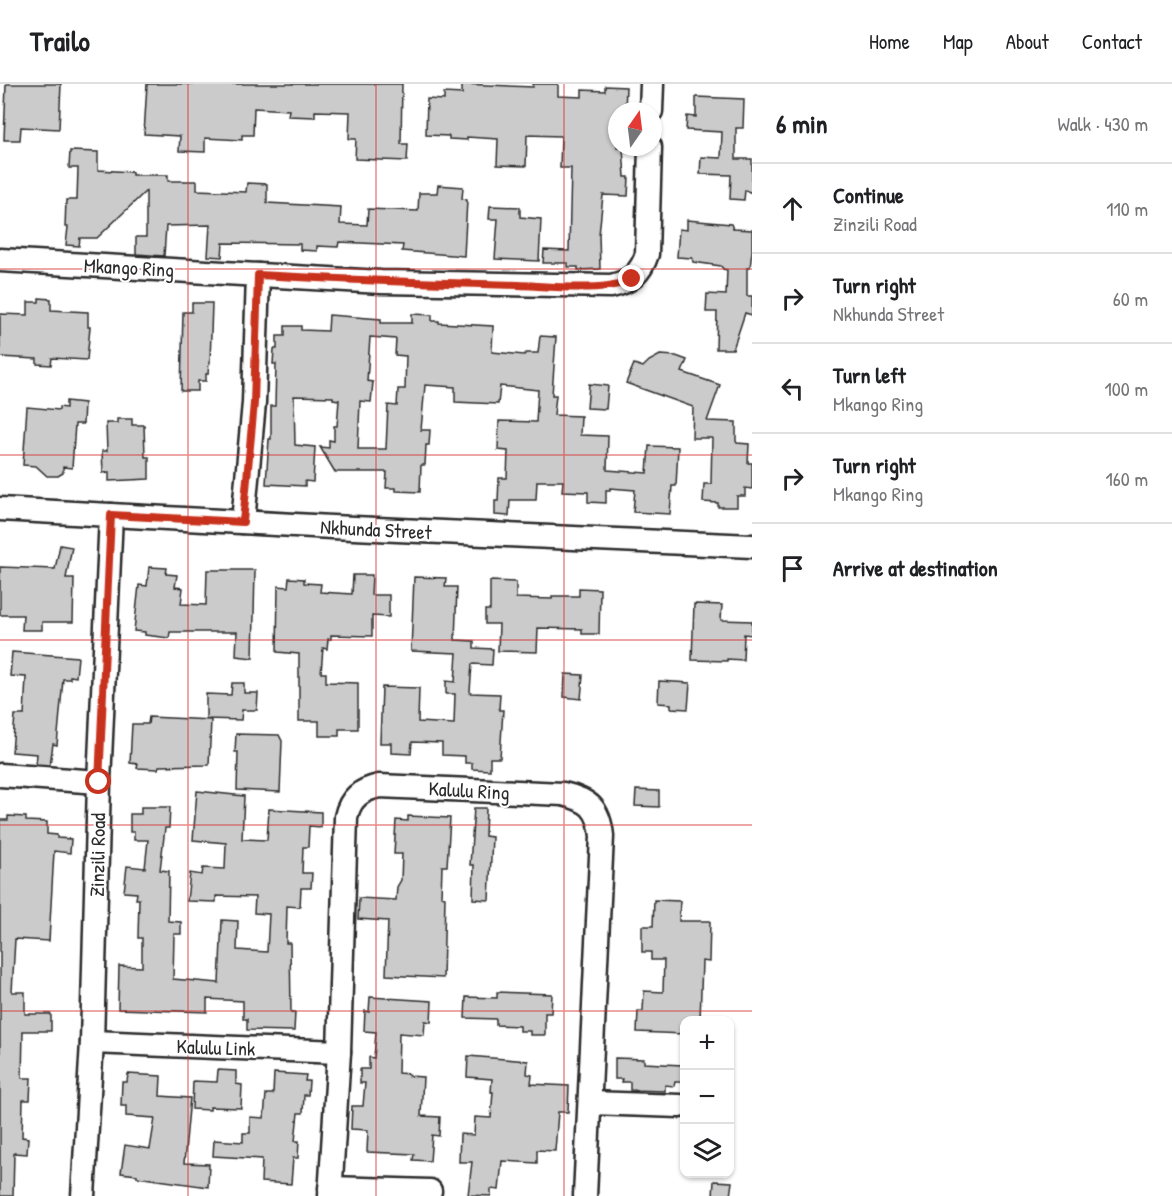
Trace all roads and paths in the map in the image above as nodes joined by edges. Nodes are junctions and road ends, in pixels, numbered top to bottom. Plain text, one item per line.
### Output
1 (652, 84) edge
2 (651, 102) edge
3 (650, 156) edge
4 (0, 260) edge
5 (258, 275) junction
6 (0, 509) edge
7 (111, 515) junction
8 (243, 522) junction
9 (752, 546) edge
10 (0, 775) edge
11 (99, 782) junction
12 (92, 1042) junction
13 (339, 1052) junction
14 (590, 1103) junction
15 (680, 1106) dead end
16 (430, 1191) dead end
17 (330, 1192) edge
18 (83, 1196) edge
19 (585, 1196) edge

1 - 2 street
3 - 5 street, Mkango Ring
4 - 5 street, Mkango Ring
5 - 8 street
6 - 7 street, Nkhunda Street
7 - 8 street, Nkhunda Street
7 - 11 street, Zinzili Road
8 - 9 street, Nkhunda Street
10 - 11 street
11 - 12 street, Zinzili Road
12 - 13 street, Kalulu Link
12 - 18 street, Zinzili Road
13 - 14 street, Kalulu Ring
13 - 17 street, Kalulu Ring
14 - 15 street
14 - 19 street, Kalulu Ring
16 - 17 street

